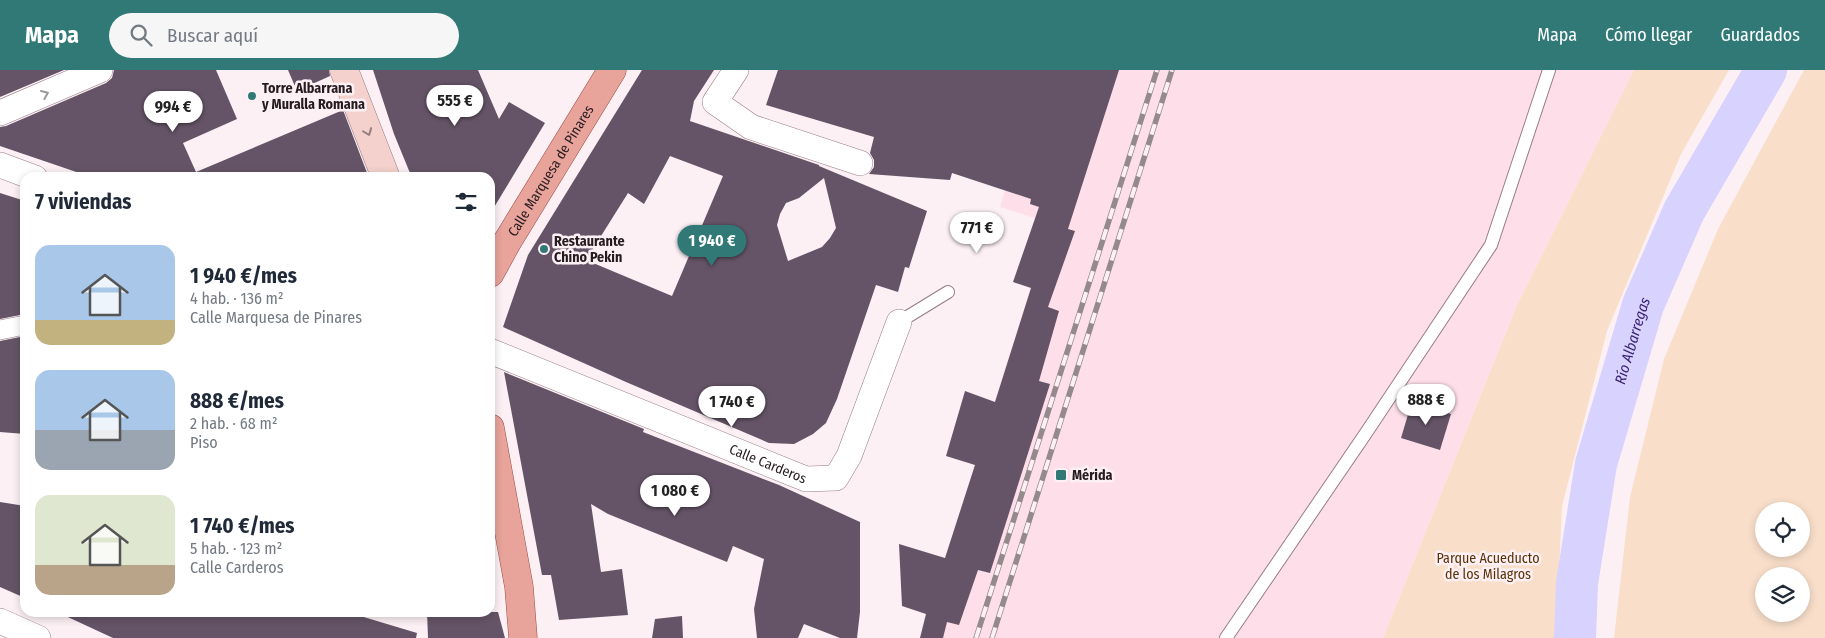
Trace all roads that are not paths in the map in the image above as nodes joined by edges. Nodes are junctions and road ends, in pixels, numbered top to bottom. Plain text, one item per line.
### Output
1 (100, 70) edge
2 (344, 70) edge
3 (612, 70) edge
4 (736, 70) edge
5 (1549, 70) edge
6 (0, 113) edge
7 (860, 163) dead end
8 (0, 165) edge
9 (20, 172) edge
10 (384, 172) edge
11 (495, 264) edge
12 (948, 292) dead end
13 (899, 322) joint
14 (20, 326) edge
15 (0, 330) edge
16 (495, 353) edge
17 (495, 455) edge
18 (0, 622) edge
19 (38, 638) edge
20 (523, 638) edge
21 (1226, 638) edge

6 -> 1 street
2 -> 10 main road
3 - 11 main road, Calle Marquesa de Pinares
4 - 7 street
5 - 21 lane
8 - 9 street
12 - 13 lane
13 - 16 street, Calle Carderos
14 - 15 street
17 - 20 main road
18 - 19 street

